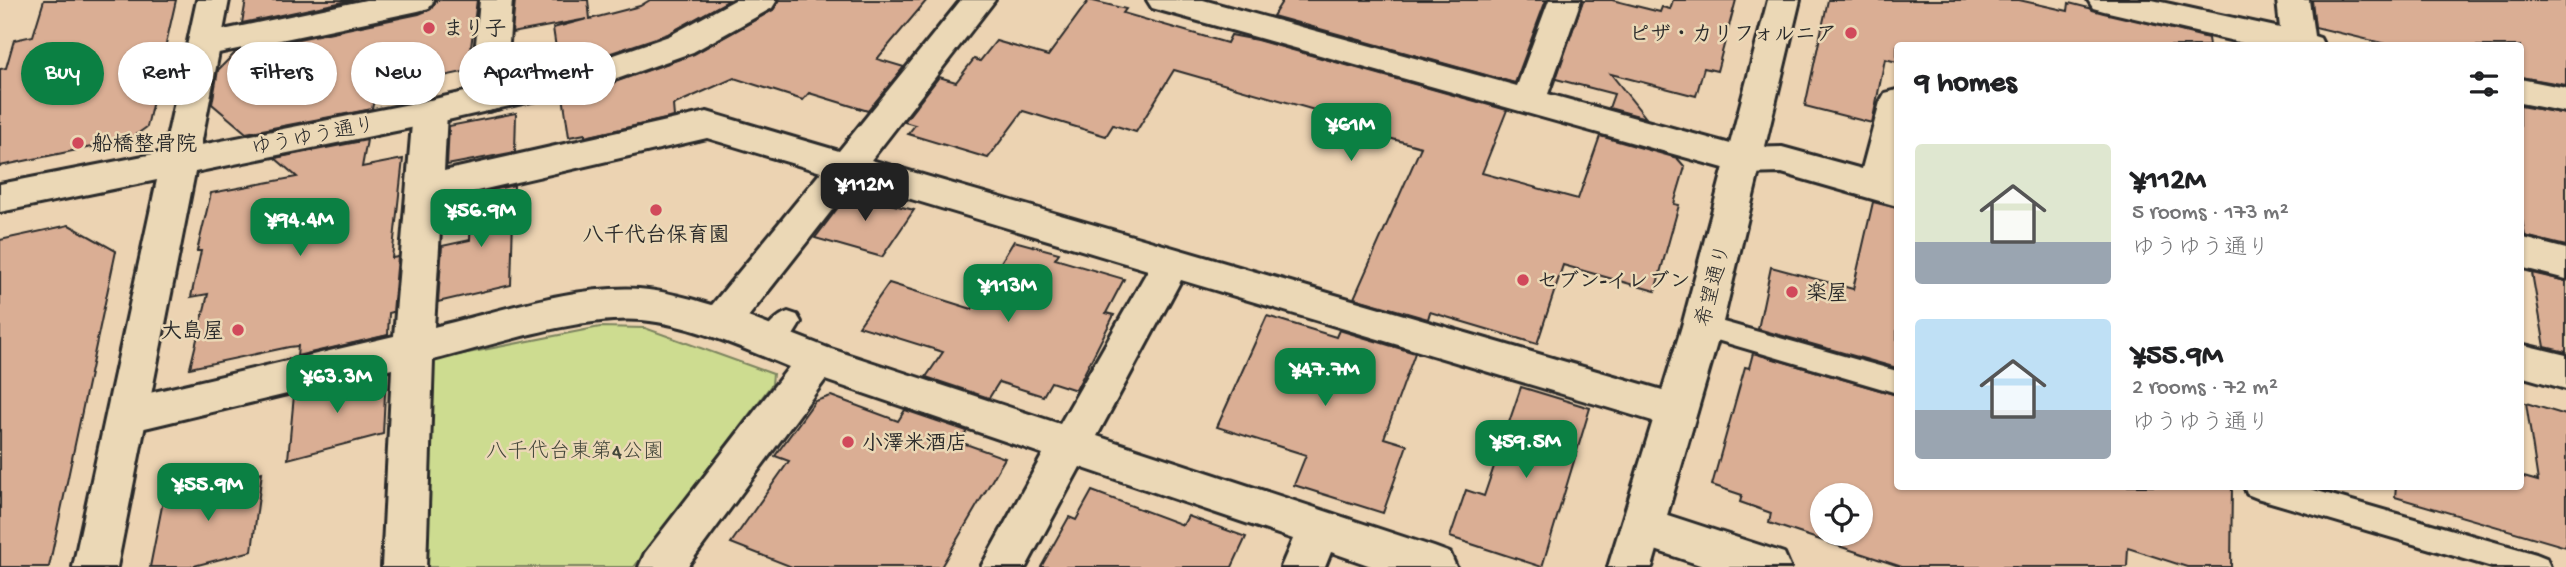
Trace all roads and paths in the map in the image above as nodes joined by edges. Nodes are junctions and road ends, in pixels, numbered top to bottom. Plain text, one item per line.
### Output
1 (213, 0) edge
2 (418, 0) edge
3 (496, 0) edge
4 (761, 0) edge
5 (979, 0) edge
6 (1163, 0) edge
7 (1564, 0) edge
8 (1784, 0) edge
9 (2104, 0) edge
10 (2293, 0) edge
11 (205, 42) edge
12 (493, 42) edge
13 (2294, 42) edge
14 (2303, 42) edge
15 (213, 43) edge
16 (616, 67) edge
17 (2524, 92) edge
18 (1528, 99) junction
19 (2566, 100) edge
20 (191, 105) edge
21 (461, 105) edge
22 (430, 112) junction
23 (1894, 126) edge
24 (179, 161) junction
25 (1745, 161) junction
26 (845, 167) junction
27 (425, 189) junction
28 (1886, 189) edge
29 (0, 198) edge
30 (2524, 253) edge
31 (1180, 259) junction
32 (2566, 264) edge
33 (721, 323) junction
34 (1702, 326) junction
35 (413, 346) junction
36 (817, 361) junction
37 (2524, 361) edge
38 (2566, 372) edge
39 (1894, 381) edge
40 (1676, 411) junction
41 (128, 415) junction
42 (1072, 445) junction
43 (2260, 493) edge
44 (1636, 547) edge
45 (1311, 548) edge
46 (397, 555) edge
47 (94, 567) edge
48 (661, 567) edge
49 (1003, 567) edge
50 (1434, 567) edge
51 (1768, 567) edge
52 (2536, 567) edge

1 - 11 street
2 - 15 street
3 - 12 street
4 - 16 street, ゆうゆう通り
5 - 26 street
6 - 18 street
7 - 18 street
8 - 25 street, 希望通り
9 - 13 street
10 - 14 street
17 - 19 street
18 - 25 street
20 - 24 street
21 - 22 street, ゆうゆう通り
22 - 24 street, ゆうゆう通り
22 - 27 street
23 - 28 street
24 - 29 street, ゆうゆう通り
24 - 41 street
25 - 28 street
25 - 34 street, 希望通り
26 - 27 street
26 - 31 street
26 - 33 street
27 - 35 street
30 - 32 street
31 - 40 street
31 - 42 street
33 - 35 street
33 - 36 street
34 - 39 lane
34 - 40 street, 希望通り
35 - 41 street
35 - 46 street
36 - 42 street
36 - 48 street
37 - 38 street
40 - 44 street, 希望通り
41 - 47 street
42 - 45 street
42 - 49 street
43 - 52 lane
44 - 51 street
45 - 50 street

